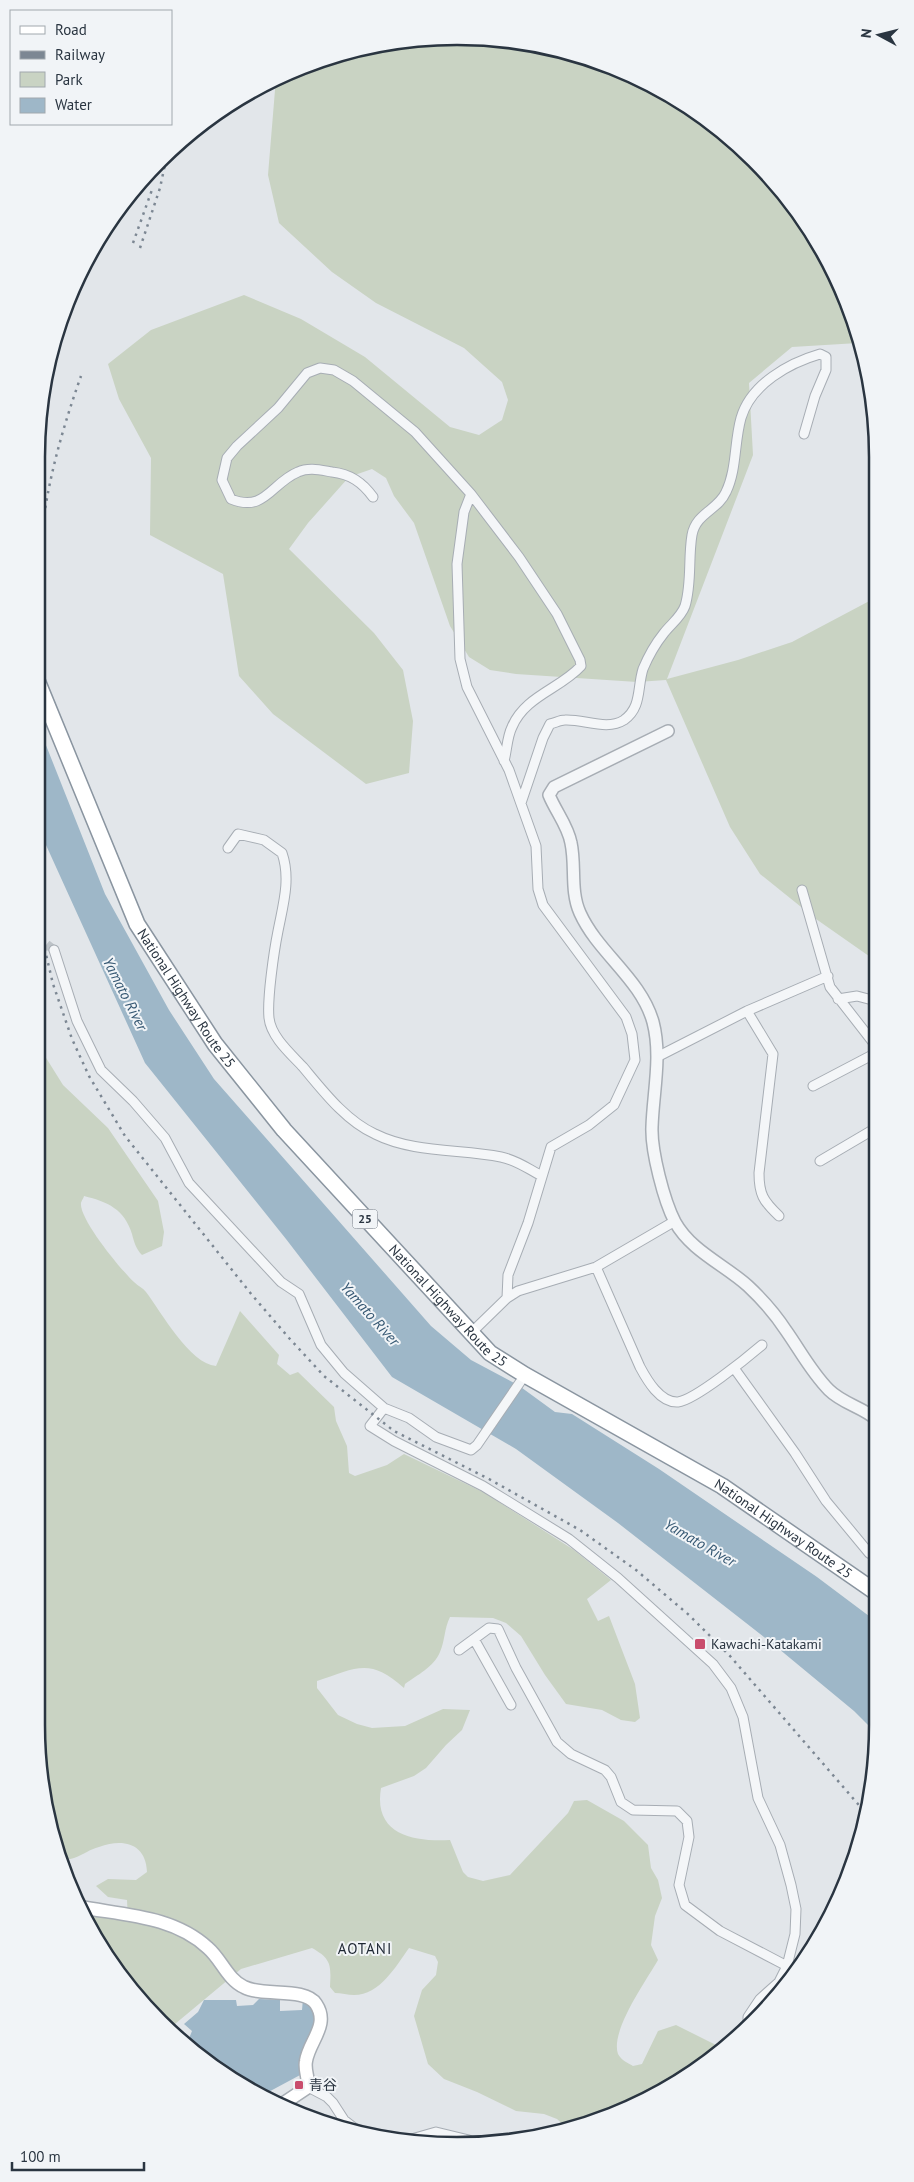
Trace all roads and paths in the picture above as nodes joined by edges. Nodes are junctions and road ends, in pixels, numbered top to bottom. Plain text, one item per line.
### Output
1 (804, 434) dead end
2 (471, 494) junction
3 (373, 497) dead end
4 (45, 700) edge
5 (668, 731) dead end
6 (504, 761) junction
7 (521, 803) junction
8 (228, 848) dead end
9 (802, 890) dead end
10 (54, 950) tunnel mouth
11 (828, 976) junction
12 (838, 999) junction
13 (869, 999) edge
14 (747, 1011) junction
15 (869, 1037) edge
16 (657, 1057) junction
17 (869, 1058) edge
18 (813, 1086) dead end
19 (869, 1132) edge
20 (820, 1161) dead end
21 (542, 1176) junction
22 (779, 1216) dead end
23 (675, 1221) junction
24 (596, 1267) junction
25 (507, 1298) junction
26 (471, 1333) junction
27 (762, 1345) dead end
28 (734, 1368) junction
29 (525, 1375) junction
30 (384, 1408) junction
31 (869, 1413) edge
32 (869, 1553) edge
33 (869, 1587) edge
34 (474, 1639) junction
35 (459, 1650) dead end
36 (511, 1704) dead end
37 (88, 1908) edge
38 (787, 1966) junction
39 (760, 1999) junction
40 (765, 1999) edge
41 (750, 2014) edge
42 (308, 2087) junction
43 (287, 2101) edge
44 (346, 2122) edge
45 (424, 2135) edge
46 (457, 2137) edge

1 - 7 street
2 - 3 street
2 - 6 street
2 - 6 street
4 - 26 highway, National Highway Route 25 / 25
5 - 16 street
6 - 7 street
7 - 21 street
8 - 21 street
9 - 11 street
10 - 30 street
11 - 12 street
11 - 14 street
12 - 13 street
12 - 15 street
14 - 16 street
14 - 22 street
16 - 23 street
17 - 18 street
19 - 20 street
21 - 25 street
23 - 24 street
23 - 31 street
24 - 25 street
24 - 28 street
25 - 26 street
26 - 29 highway, National Highway Route 25 / 25
27 - 28 street
28 - 32 street
29 - 30 street
29 - 33 highway, National Highway Route 25 / 25
30 - 38 street
34 - 35 street
34 - 36 street
34 - 38 street
37 - 42 main road
38 - 39 street
39 - 40 street
39 - 41 street
42 - 43 main road
42 - 44 street
45 - 46 street

